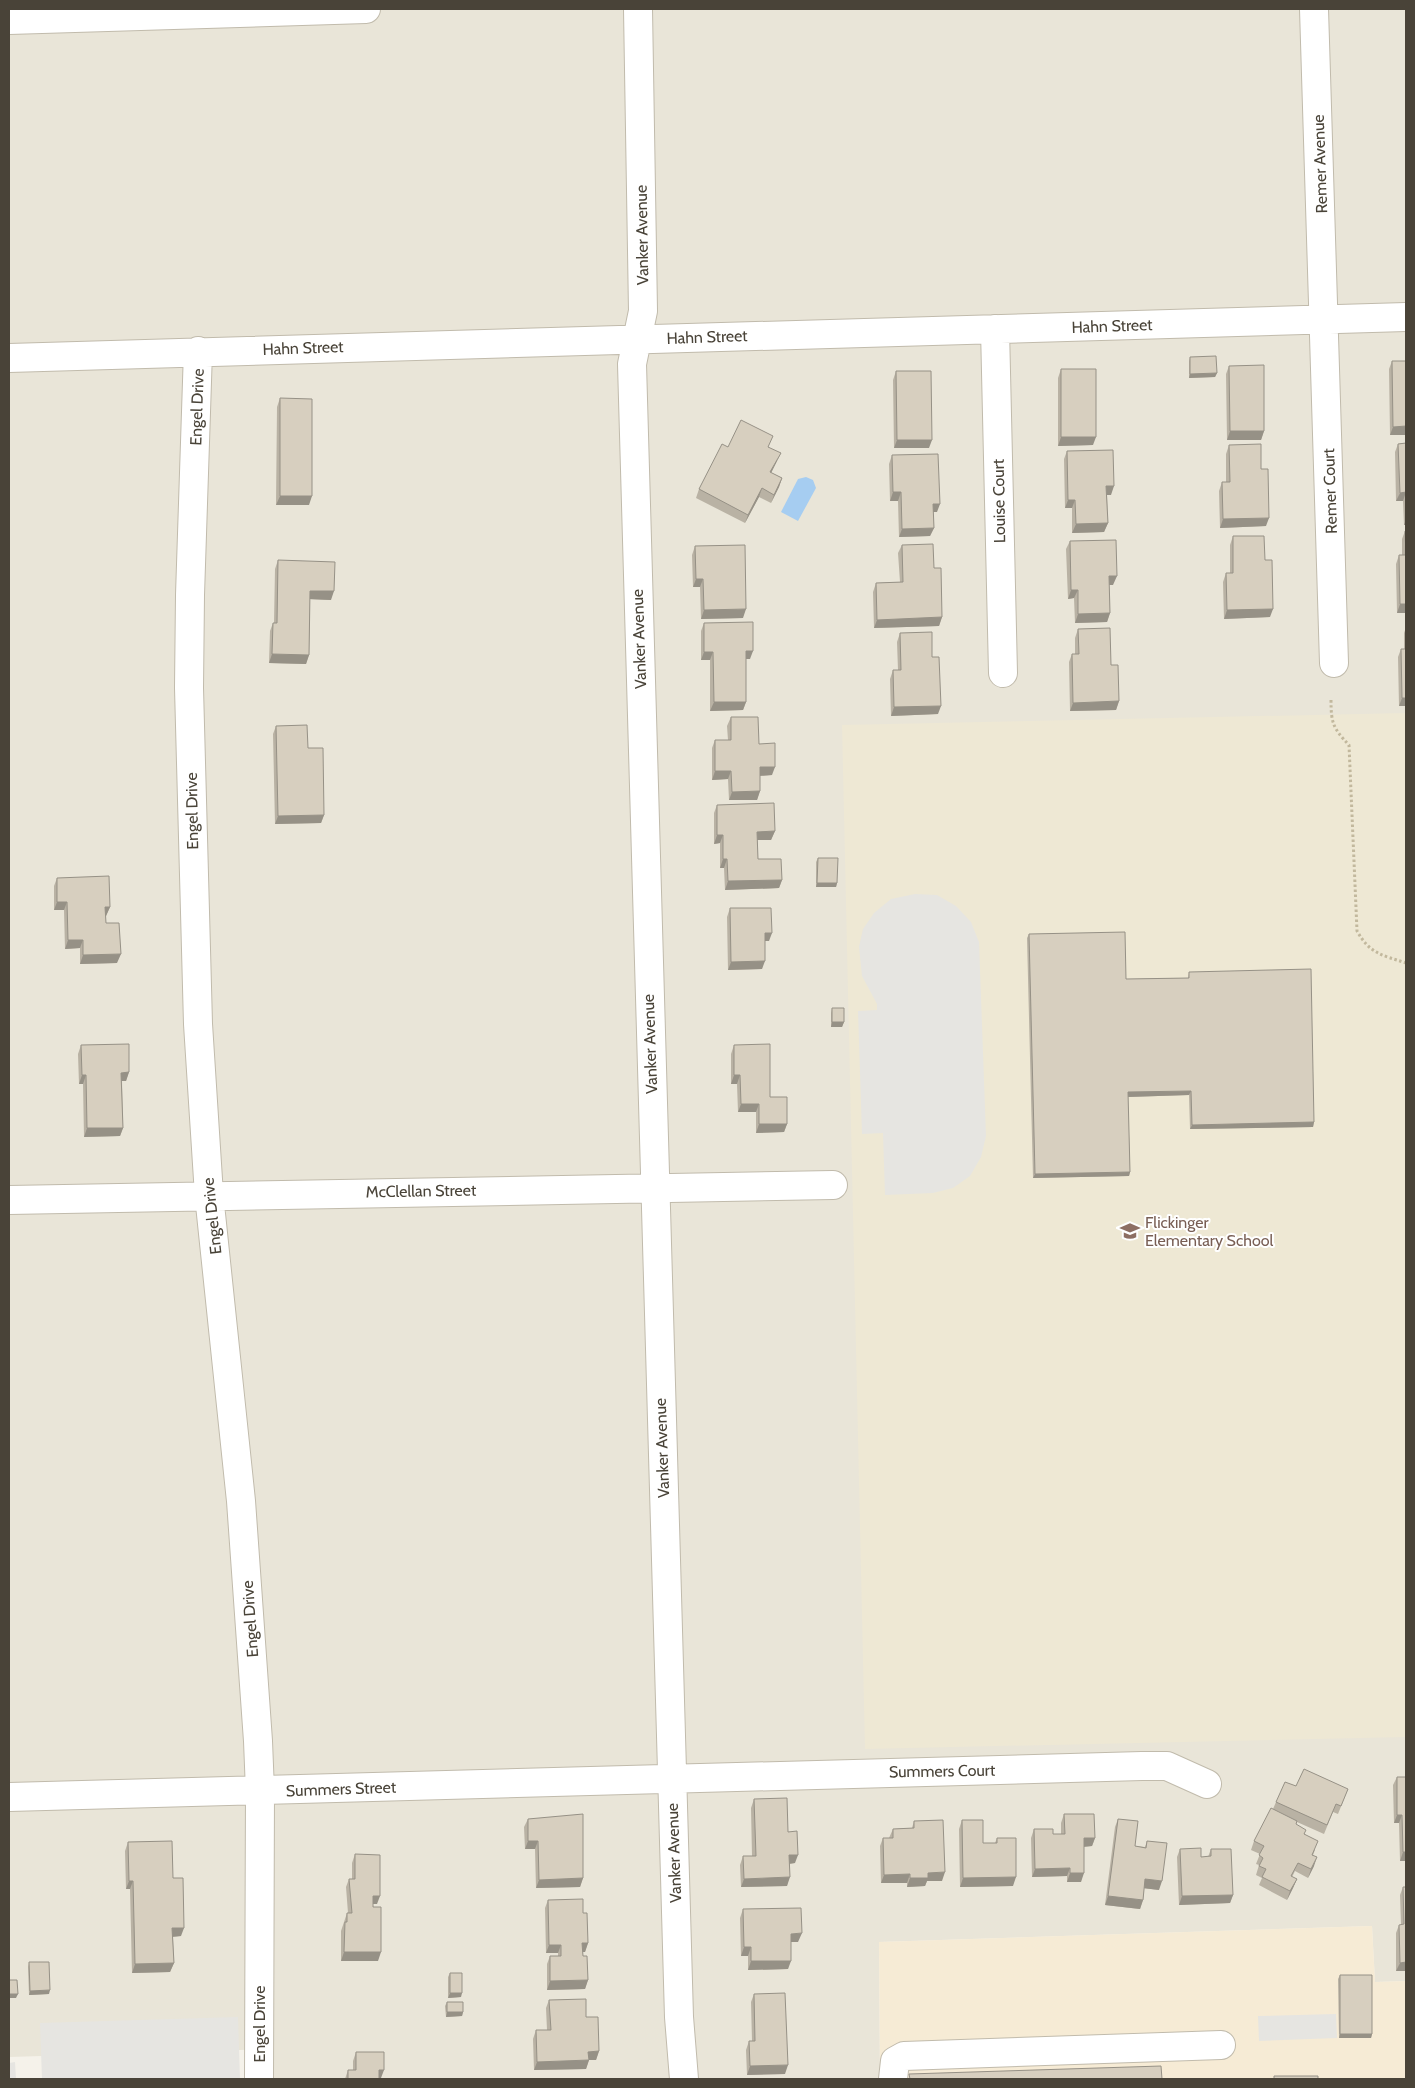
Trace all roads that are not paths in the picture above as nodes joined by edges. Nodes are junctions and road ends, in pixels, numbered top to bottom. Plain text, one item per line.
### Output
1 (366, 9) edge
2 (638, 9) edge
3 (1314, 9) edge
4 (9, 20) edge
5 (1406, 317) edge
6 (1325, 320) junction
7 (996, 329) junction
8 (637, 339) junction
9 (198, 351) junction
10 (9, 358) edge
11 (1334, 663) dead end
12 (1003, 673) dead end
13 (833, 1185) dead end
14 (654, 1188) junction
15 (209, 1195) junction
16 (9, 1200) edge
17 (672, 1779) junction
18 (1207, 1784) dead end
19 (260, 1791) junction
20 (9, 1797) edge
21 (1220, 2046) dead end
22 (259, 2079) edge
23 (684, 2079) edge
24 (893, 2079) edge

1 - 4 street
2 - 8 street, Vanker Avenue
3 - 6 street, Remer Avenue
5 - 6 street, Hahn Street
6 - 7 street, Hahn Street
6 - 11 street, Remer Court
7 - 8 street, Hahn Street
7 - 12 street, Louise Court
8 - 9 street, Hahn Street
8 - 14 street, Vanker Avenue
9 - 10 street, Hahn Street
9 - 15 street, Engel Drive
13 - 14 street, McClellan Street
14 - 15 street, McClellan Street
14 - 17 street, Vanker Avenue
15 - 16 street, McClellan Street
15 - 19 street, Engel Drive
17 - 18 street, Summers Court
17 - 19 street, Summers Street
17 - 23 street, Vanker Avenue
19 - 20 street, Summers Street
19 - 22 street, Engel Drive
21 - 24 street

